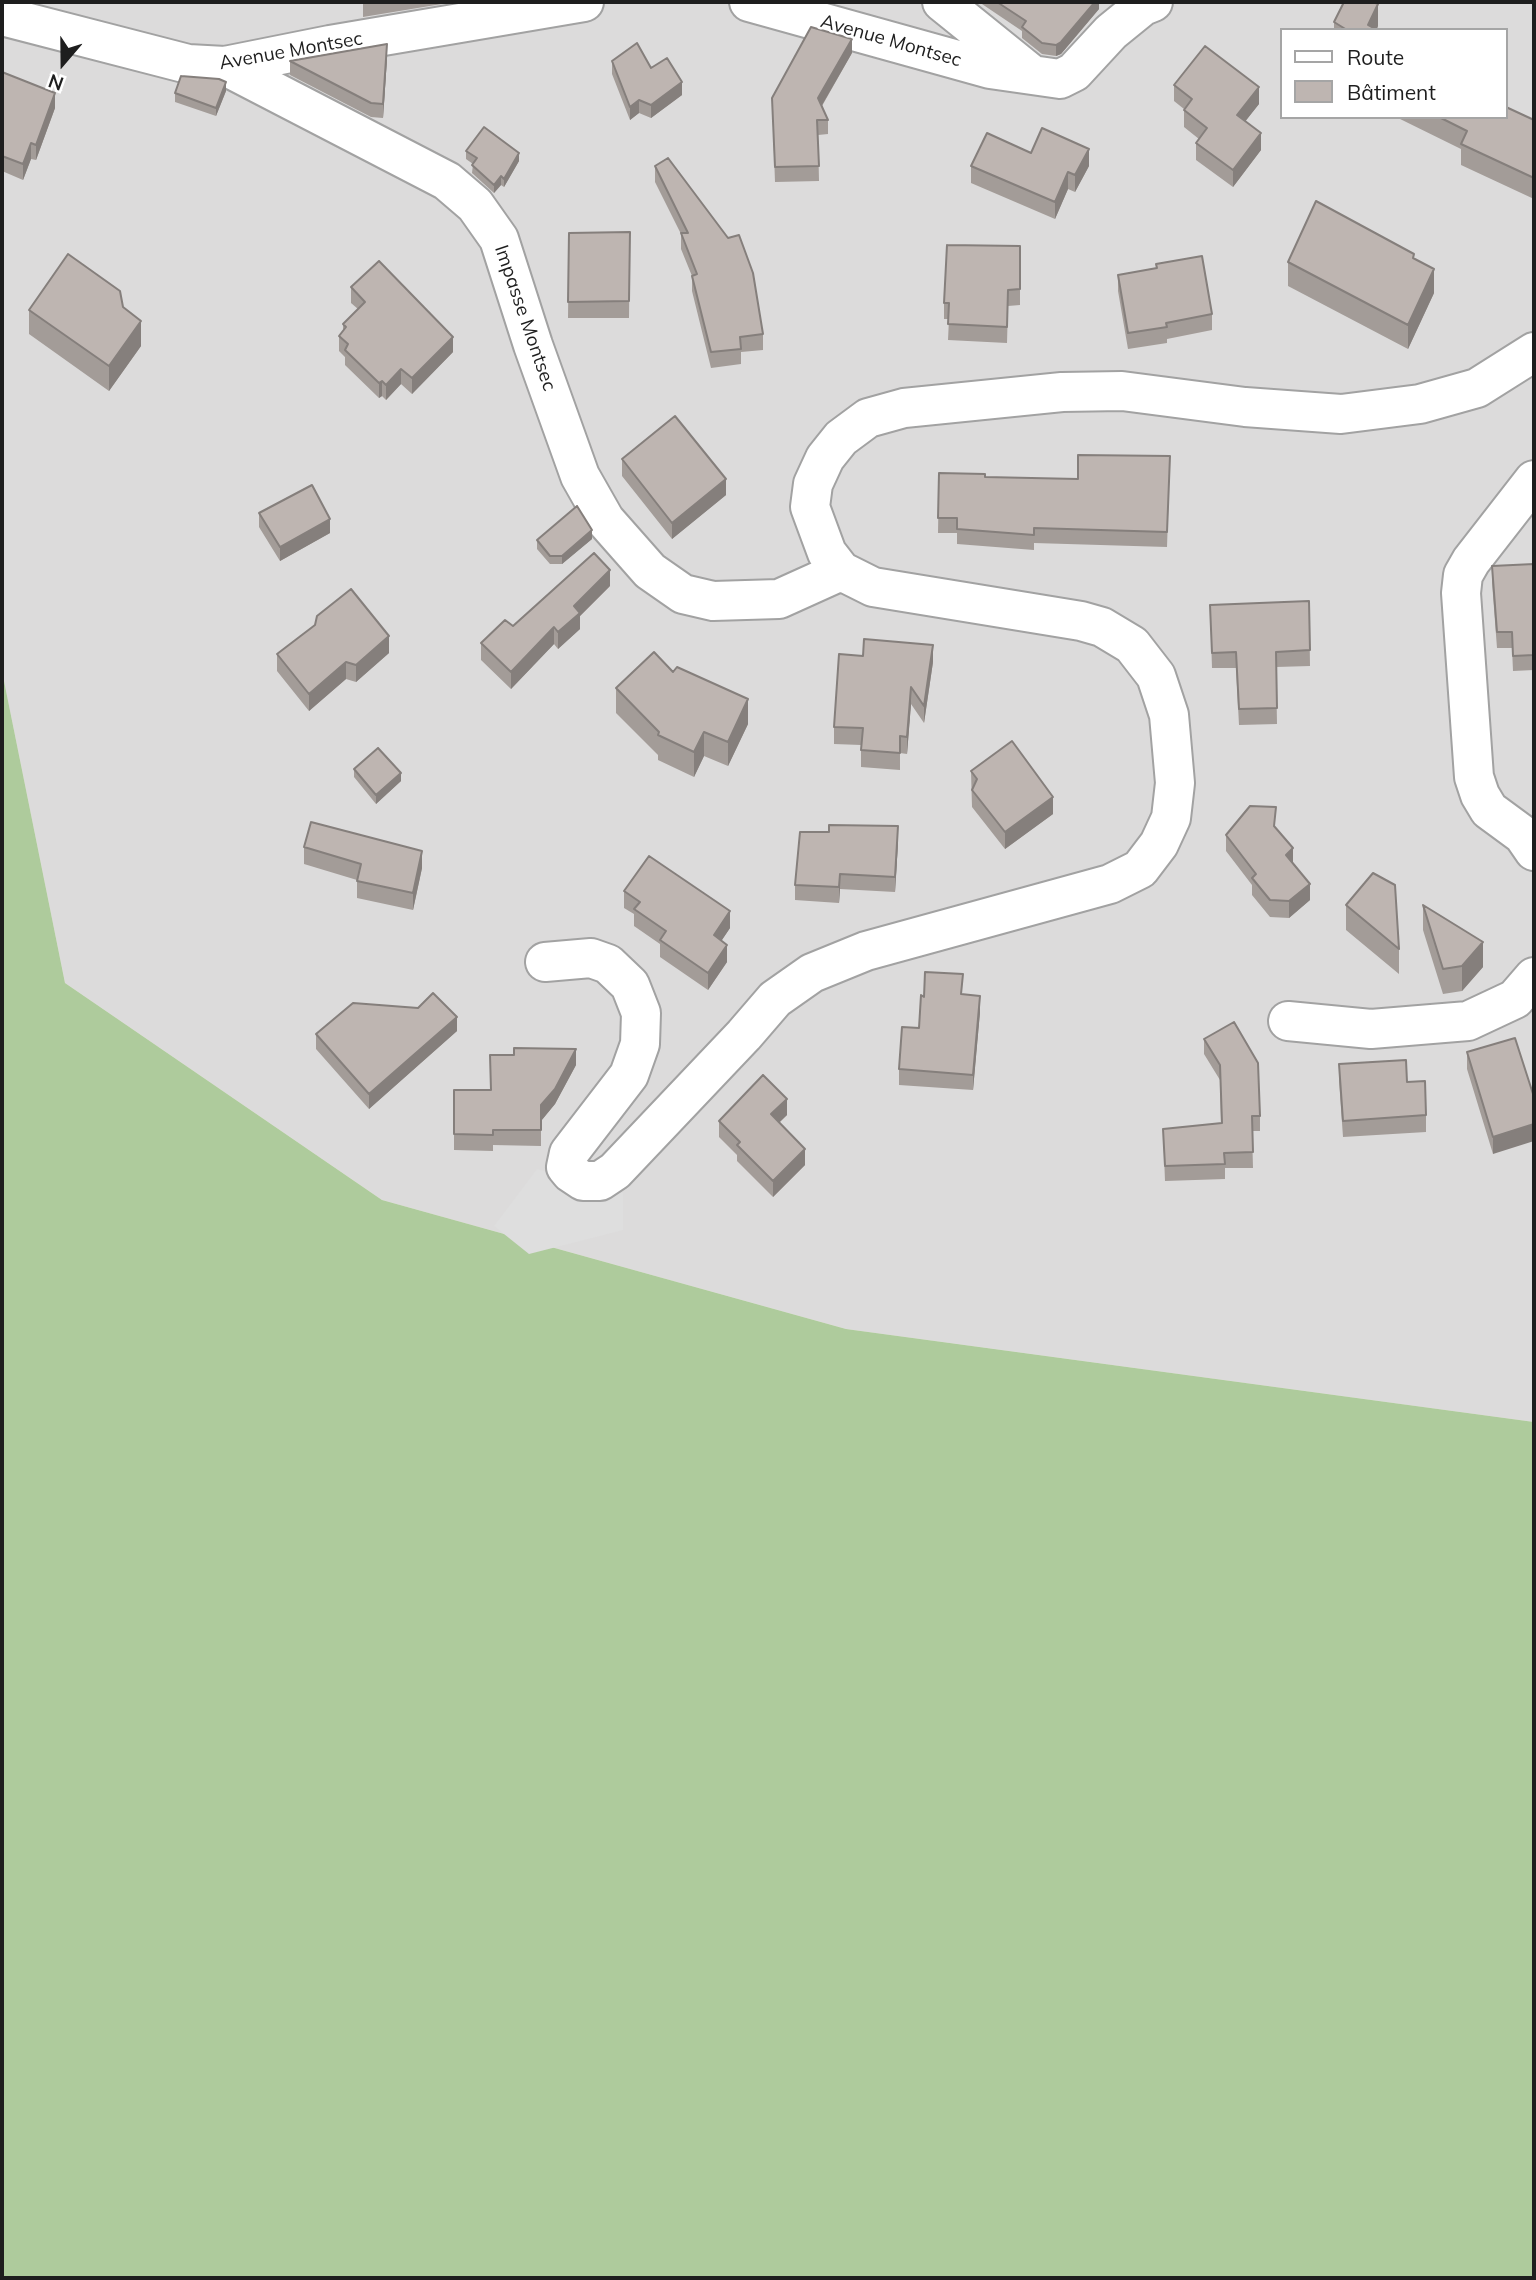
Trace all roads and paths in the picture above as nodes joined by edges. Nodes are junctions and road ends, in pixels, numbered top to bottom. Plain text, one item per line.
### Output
1 (584, 2) edge
2 (749, 2) edge
3 (942, 2) edge
4 (1153, 2) edge
5 (2, 16) edge
6 (225, 66) junction
7 (1033, 76) junction
8 (1534, 352) edge
9 (1534, 480) edge
10 (841, 571) junction
11 (1534, 851) edge
12 (545, 962) dead end
13 (1534, 977) edge
14 (1288, 1021) dead end

1 - 6 street, Avenue Montsec
2 - 7 street, Avenue Montsec
3 - 7 street
4 - 7 street, Avenue Montsec
5 - 6 street, Avenue Montsec
6 - 10 street, Impasse Montsec
8 - 10 street
9 - 11 street
10 - 12 street
13 - 14 street

